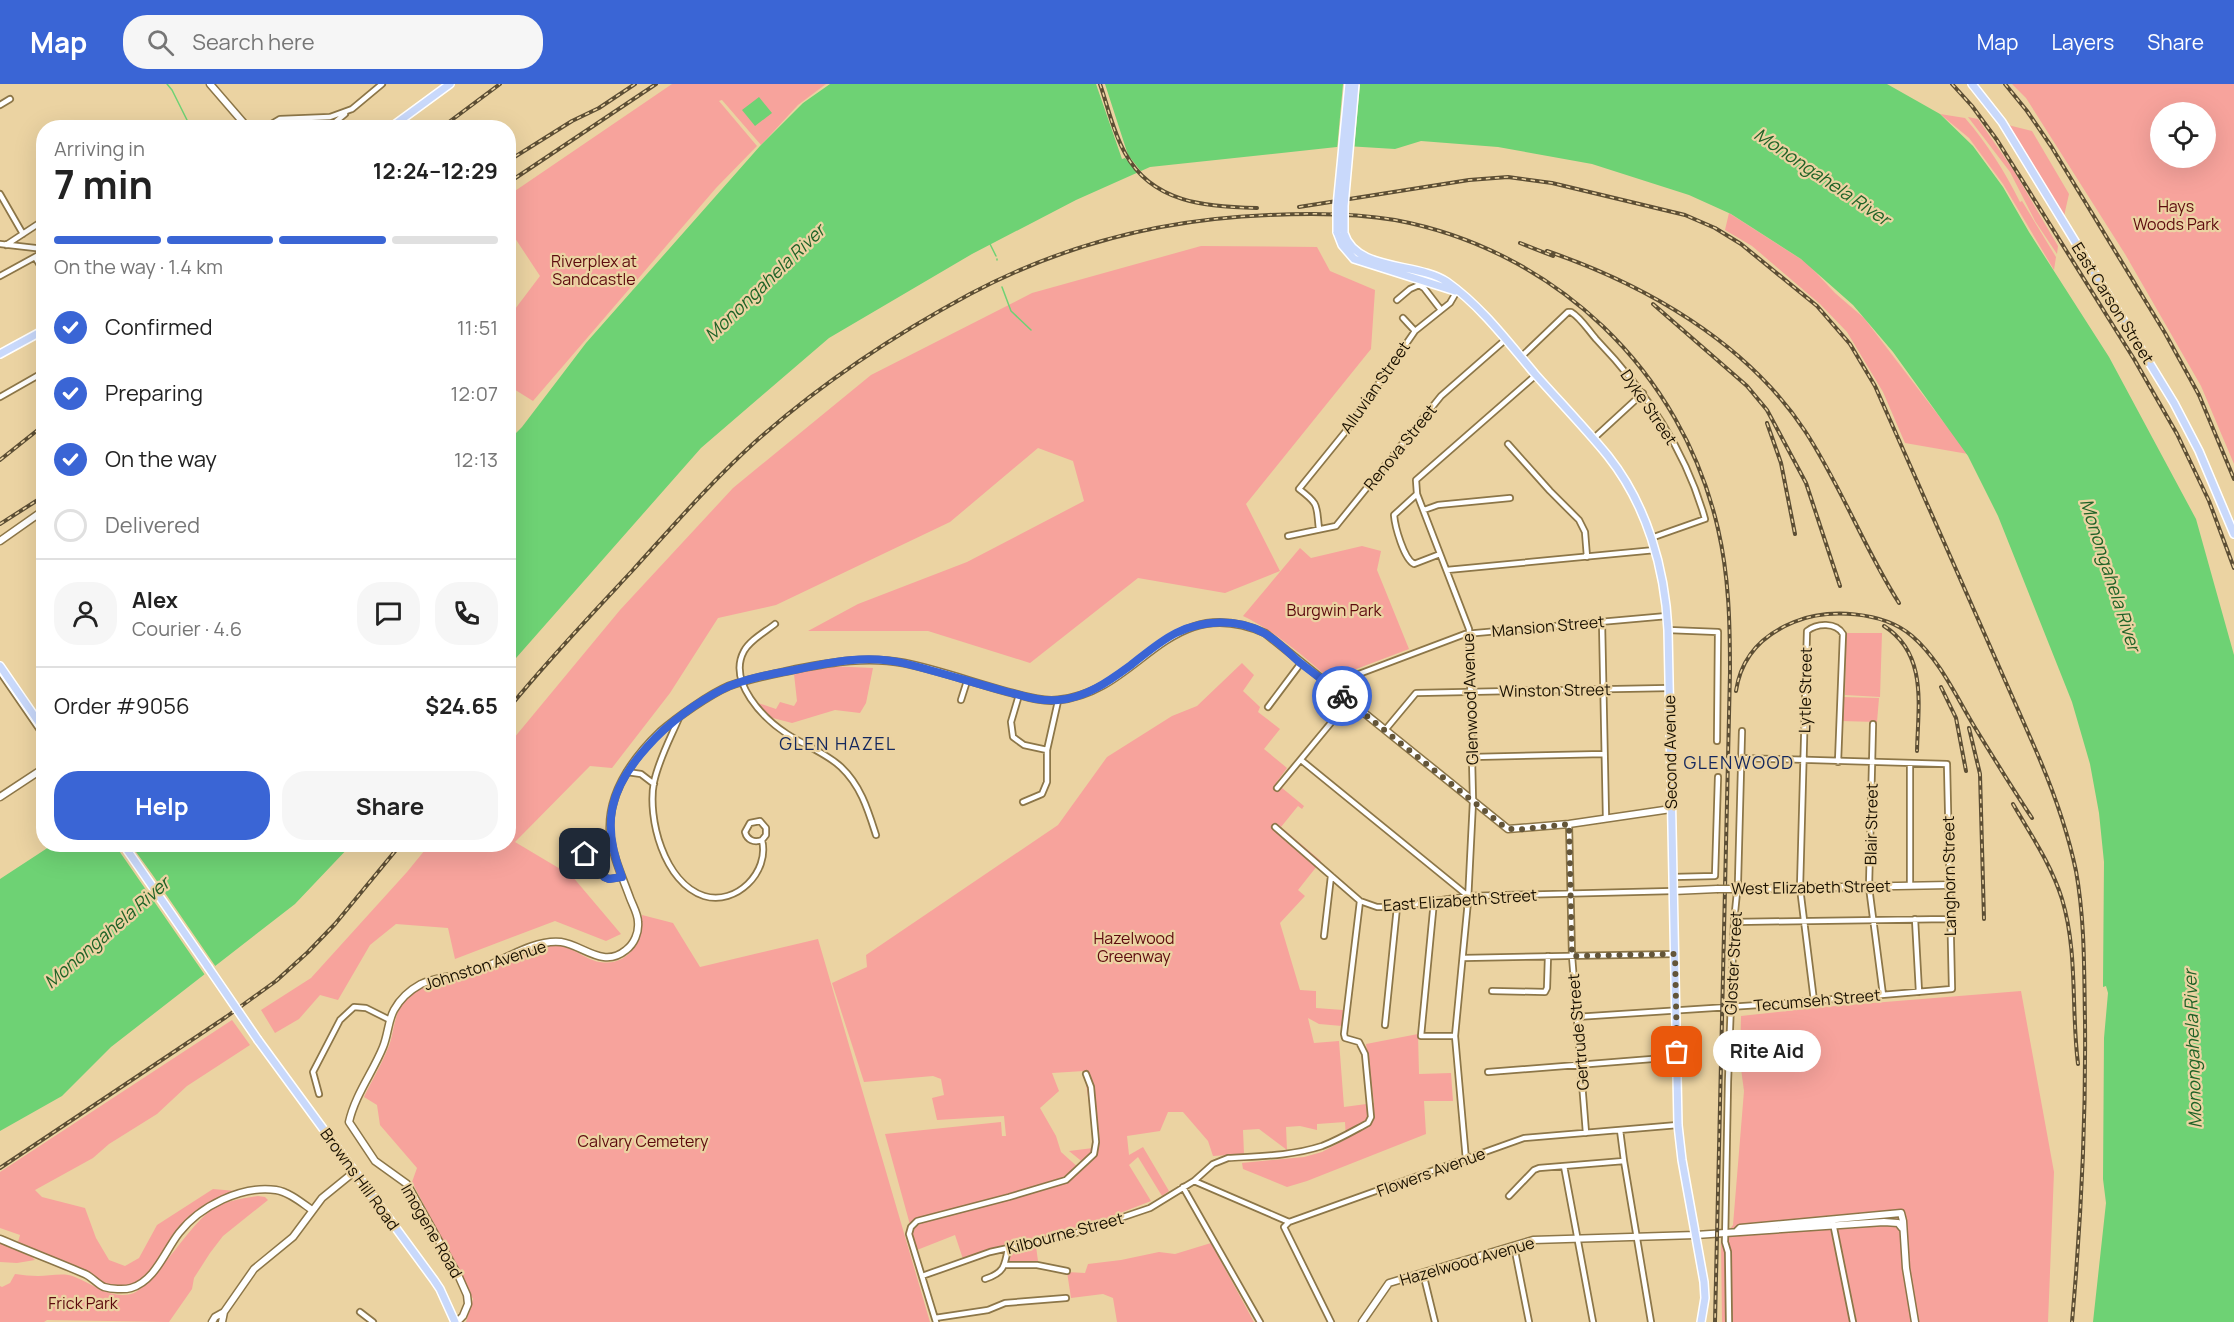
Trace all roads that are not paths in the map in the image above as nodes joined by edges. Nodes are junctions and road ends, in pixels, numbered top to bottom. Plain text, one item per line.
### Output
1 (210, 84) edge
2 (382, 84) edge
3 (450, 84) edge
4 (1349, 84) edge
5 (1355, 84) edge
6 (1972, 84) edge
7 (440, 87) edge
8 (10, 99) dead end
9 (1, 103) edge
10 (352, 109) junction
11 (241, 120) edge
12 (278, 120) edge
13 (338, 120) edge
14 (400, 120) edge
15 (0, 194) edge
16 (36, 225) edge
17 (1340, 232) junction
18 (23, 234) junction
19 (0, 244) edge
20 (6, 245) junction
21 (36, 250) edge
22 (35, 257) edge
23 (0, 276) edge
24 (1457, 291) junction
25 (1397, 300) dead end
26 (1441, 310) junction
27 (1403, 318) dead end
28 (1415, 331) junction
29 (36, 334) edge
30 (1506, 340) junction
31 (0, 354) edge
32 (1521, 357) junction
33 (1536, 375) junction
34 (36, 377) edge
35 (1642, 393) junction
36 (0, 398) edge
37 (1593, 439) junction
38 (1508, 444) dead end
39 (1417, 494) junction
40 (1510, 498) dead end
41 (1424, 510) junction
42 (36, 515) edge
43 (1319, 529) junction
44 (2234, 534) edge
45 (1288, 536) dead end
46 (3, 538) edge
47 (1651, 538) junction
48 (1655, 550) junction
49 (1440, 554) junction
50 (1587, 557) junction
51 (1447, 570) junction
52 (1667, 616) junction
53 (1602, 622) junction
54 (775, 624) dead end
55 (1668, 630) junction
56 (1469, 633) junction
57 (1301, 663) junction
58 (0, 666) edge
59 (0, 672) edge
60 (967, 681) junction
61 (743, 683) junction
62 (1332, 687) junction
63 (1669, 688) junction
64 (1603, 689) junction
65 (1471, 692) junction
66 (1019, 695) junction
67 (961, 700) dead end
68 (1058, 700) junction
69 (1349, 701) junction
70 (1268, 707) dead end
71 (36, 718) edge
72 (679, 718) junction
73 (36, 724) edge
74 (1873, 724) dead end
75 (1386, 729) junction
76 (1742, 731) dead end
77 (1717, 741) dead end
78 (1047, 750) junction
79 (1604, 754) junction
80 (1472, 757) junction
81 (1741, 758) junction
82 (1301, 760) junction
83 (1803, 760) junction
84 (1838, 762) junction
85 (1872, 763) junction
86 (1910, 763) junction
87 (627, 772) junction
88 (36, 773) edge
89 (1718, 777) dead end
90 (654, 784) junction
91 (1277, 788) dead end
92 (0, 797) edge
93 (1473, 801) junction
94 (1023, 802) dead end
95 (1671, 809) junction
96 (1606, 818) junction
97 (1569, 824) junction
98 (1275, 827) dead end
99 (876, 835) dead end
100 (762, 840) junction
101 (596, 851) junction
102 (129, 852) edge
103 (591, 856) junction
104 (598, 860) junction
105 (1331, 876) junction
106 (622, 877) junction
107 (1673, 877) junction
108 (1910, 885) junction
109 (1950, 885) junction
110 (1869, 886) junction
111 (1800, 888) junction
112 (1673, 891) junction
113 (1570, 894) junction
114 (1468, 896) junction
115 (1360, 901) junction
116 (1434, 902) junction
117 (1397, 907) junction
118 (1915, 919) junction
119 (1949, 919) junction
120 (1874, 920) junction
121 (1804, 921) junction
122 (1734, 922) junction
123 (1324, 936) dead end
124 (1675, 954) junction
125 (1548, 956) junction
126 (1572, 956) junction
127 (1463, 958) junction
128 (1952, 989) joint
129 (1492, 991) dead end
130 (1919, 992) junction
131 (1883, 995) junction
132 (1814, 1001) junction
133 (1731, 1007) junction
134 (1676, 1011) junction
135 (1576, 1017) junction
136 (390, 1020) junction
137 (1385, 1025) dead end
138 (1455, 1036) junction
139 (1677, 1057) junction
140 (1580, 1064) junction
141 (1488, 1072) dead end
142 (1086, 1074) dead end
143 (318, 1094) dead end
144 (349, 1122) joint
145 (1678, 1125) junction
146 (1620, 1130) junction
147 (1586, 1133) junction
148 (1466, 1160) junction
149 (1624, 1161) junction
150 (1564, 1166) junction
151 (354, 1172) junction
152 (1194, 1181) junction
153 (1183, 1187) junction
154 (1509, 1196) dead end
155 (312, 1210) junction
156 (1289, 1222) junction
157 (1833, 1222) junction
158 (1900, 1226) junction
159 (1725, 1231) junction
160 (1696, 1234) junction
161 (1637, 1237) junction
162 (0, 1239) edge
163 (1578, 1239) junction
164 (1514, 1246) junction
165 (1008, 1248) junction
166 (1005, 1265) junction
167 (1067, 1271) dead end
168 (1423, 1273) junction
169 (922, 1276) junction
170 (985, 1280) dead end
171 (1066, 1298) dead end
172 (224, 1312) junction
173 (360, 1312) dead end
174 (935, 1320) edge
175 (212, 1322) edge
176 (222, 1322) edge
177 (373, 1322) edge
178 (456, 1322) edge
179 (1260, 1322) edge
180 (1331, 1322) edge
181 (1362, 1322) edge
182 (1435, 1322) edge
183 (1529, 1322) edge
184 (1593, 1322) edge
185 (1651, 1322) edge
186 (1701, 1322) edge
187 (1729, 1322) edge
188 (1853, 1322) edge
189 (1915, 1322) edge

1 - 11 street
2 - 10 street
3 - 7 main road
4 - 17 main road, bridge
5 - 17 main road, bridge
6 - 44 main road, East Carson Street
7 - 14 main road
8 - 9 street
10 - 12 street
10 - 13 street
15 - 18 street
16 - 18 street
17 - 24 main road, Second Avenue
18 - 20 street
19 - 20 street
20 - 21 street
22 - 23 street
24 - 26 street, Alluvian Street
24 - 30 main road, Second Avenue
25 - 26 street
26 - 28 street, Alluvian Street
27 - 28 street
28 - 43 street, Alluvian Street
29 - 31 main road
30 - 32 main road, Second Avenue
30 - 43 street, Renova Street
32 - 33 main road, Second Avenue
32 - 35 street, Dyke Street
33 - 37 main road, Second Avenue
33 - 39 street
34 - 36 street
35 - 37 street
35 - 47 street, Dyke Street
37 - 47 main road, Second Avenue
38 - 50 street
39 - 41 street, Glenwood Avenue
39 - 49 street
40 - 41 street
41 - 49 street, Glenwood Avenue
42 - 46 street
43 - 45 street, Renova Street
47 - 48 main road, Second Avenue
48 - 50 street
48 - 52 main road, Second Avenue
49 - 51 street, Glenwood Avenue
50 - 51 street
51 - 56 street, Glenwood Avenue
52 - 53 street, Mansion Street
52 - 55 main road, Second Avenue
53 - 56 street, Mansion Street
53 - 64 street
54 - 61 street
55 - 63 main road, Second Avenue
55 - 77 street
56 - 62 street, Mansion Street
56 - 65 street, Glenwood Avenue
57 - 62 street, Johnston Avenue
57 - 68 street, Johnston Avenue
57 - 70 street
58 - 71 main road
59 - 73 street
60 - 61 street, Johnston Avenue
60 - 66 street, Johnston Avenue
60 - 67 street
61 - 72 street, Johnston Avenue
61 - 99 street
62 - 69 street, Johnston Avenue
63 - 64 street, Winston Street
63 - 95 main road, Second Avenue
64 - 65 street, Winston Street
64 - 79 street
65 - 75 street, Winston Street
65 - 80 street, Glenwood Avenue
66 - 68 street, Johnston Avenue
66 - 78 street
68 - 78 street
69 - 75 street, Johnston Avenue
69 - 82 street
72 - 87 street, Johnston Avenue
72 - 90 street
74 - 85 street, Blair Street
75 - 93 street, Johnston Avenue
76 - 81 street, Gloster Street
78 - 94 street
79 - 80 street
79 - 96 street
80 - 93 street, Glenwood Avenue
81 - 83 street
81 - 122 street, Gloster Street
82 - 91 street
82 - 114 street
83 - 84 street
83 - 84 street, Lytle Street
83 - 111 street, Lytle Street
84 - 85 street
85 - 86 street
85 - 110 street, Blair Street
86 - 108 street
86 - 109 street, Langhorn Street
87 - 90 street
87 - 106 street, Johnston Avenue
88 - 92 street
89 - 107 street
90 - 100 street
93 - 97 street, Johnston Avenue
93 - 114 street, Glenwood Avenue
95 - 96 street, Johnston Avenue
95 - 107 main road, Second Avenue
96 - 97 street, Johnston Avenue
97 - 113 street, Gertrude Street
98 - 105 street, East Elizabeth Street
100 - 100 street
101 - 103 street
101 - 103 street
101 - 104 street
102 - 151 main road, Browns Hill Road, bridge
103 - 104 street
104 - 106 street
105 - 115 street, East Elizabeth Street
105 - 123 street
106 - 136 street, Johnston Avenue
107 - 112 main road, Second Avenue
108 - 109 street, West Elizabeth Street
108 - 110 street, West Elizabeth Street
109 - 119 street, Langhorn Street
110 - 111 street, West Elizabeth Street
110 - 120 street, Blair Street
111 - 112 street, West Elizabeth Street, bridge
111 - 121 street, Lytle Street
112 - 113 street, East Elizabeth Street
112 - 124 main road, Second Avenue
113 - 114 street, East Elizabeth Street
113 - 126 street, Gertrude Street
114 - 116 street, East Elizabeth Street
114 - 127 street, Glenwood Avenue
115 - 117 street, East Elizabeth Street
115 - 152 street, Kilbourne Street
116 - 117 street, East Elizabeth Street
116 - 138 street
117 - 137 street
118 - 119 street
118 - 120 street
118 - 130 street
119 - 128 street, Langhorn Street
120 - 121 street
120 - 131 street, Blair Street
121 - 122 street
121 - 132 street, Lytle Street
122 - 133 street, Gloster Street
124 - 126 street
124 - 134 main road, Second Avenue
125 - 126 street
125 - 127 street
125 - 129 street
126 - 135 street, Gertrude Street
127 - 138 street, Glenwood Avenue
128 - 130 street, Tecumseh Street
130 - 131 street, Tecumseh Street
131 - 132 street, Tecumseh Street
132 - 133 street, Tecumseh Street
133 - 134 street, Tecumseh Street
133 - 159 street, Gloster Street
134 - 135 street, Tecumseh Street
134 - 139 main road, Second Avenue
135 - 140 street, Gertrude Street
136 - 143 street
136 - 144 street, Johnston Avenue
138 - 148 street, Glenwood Avenue
139 - 140 street
139 - 145 main road, Second Avenue
140 - 141 street
140 - 147 street, Gertrude Street
142 - 169 street
144 - 178 street, Imogene Road
145 - 146 street, Flowers Avenue
145 - 160 main road, Second Avenue
146 - 147 street, Flowers Avenue
146 - 149 street
147 - 148 street, Flowers Avenue
148 - 156 street, Flowers Avenue
149 - 150 street
149 - 161 street
150 - 154 street
150 - 163 street
151 - 155 street
151 - 178 main road, Browns Hill Road
152 - 153 street, Kilbourne Street
152 - 156 street
153 - 165 street, Kilbourne Street
153 - 179 street
155 - 162 street
155 - 172 street
156 - 180 street
157 - 158 street, Hazelwood Avenue
157 - 158 street, Hazelwood Avenue
157 - 159 street, Hazelwood Avenue
157 - 188 street
158 - 189 street
159 - 160 street, Hazelwood Avenue
159 - 187 street
160 - 161 street, Hazelwood Avenue
160 - 186 main road, Second Avenue
161 - 163 street, Hazelwood Avenue
161 - 185 street
163 - 164 street, Hazelwood Avenue
163 - 184 street
164 - 168 street, Hazelwood Avenue
164 - 183 street
165 - 166 street
165 - 169 street, Kilbourne Street
166 - 167 street
166 - 170 street
168 - 181 street, Hazelwood Avenue
168 - 182 street
169 - 174 street
171 - 174 street
172 - 175 street
172 - 176 street
173 - 177 street

